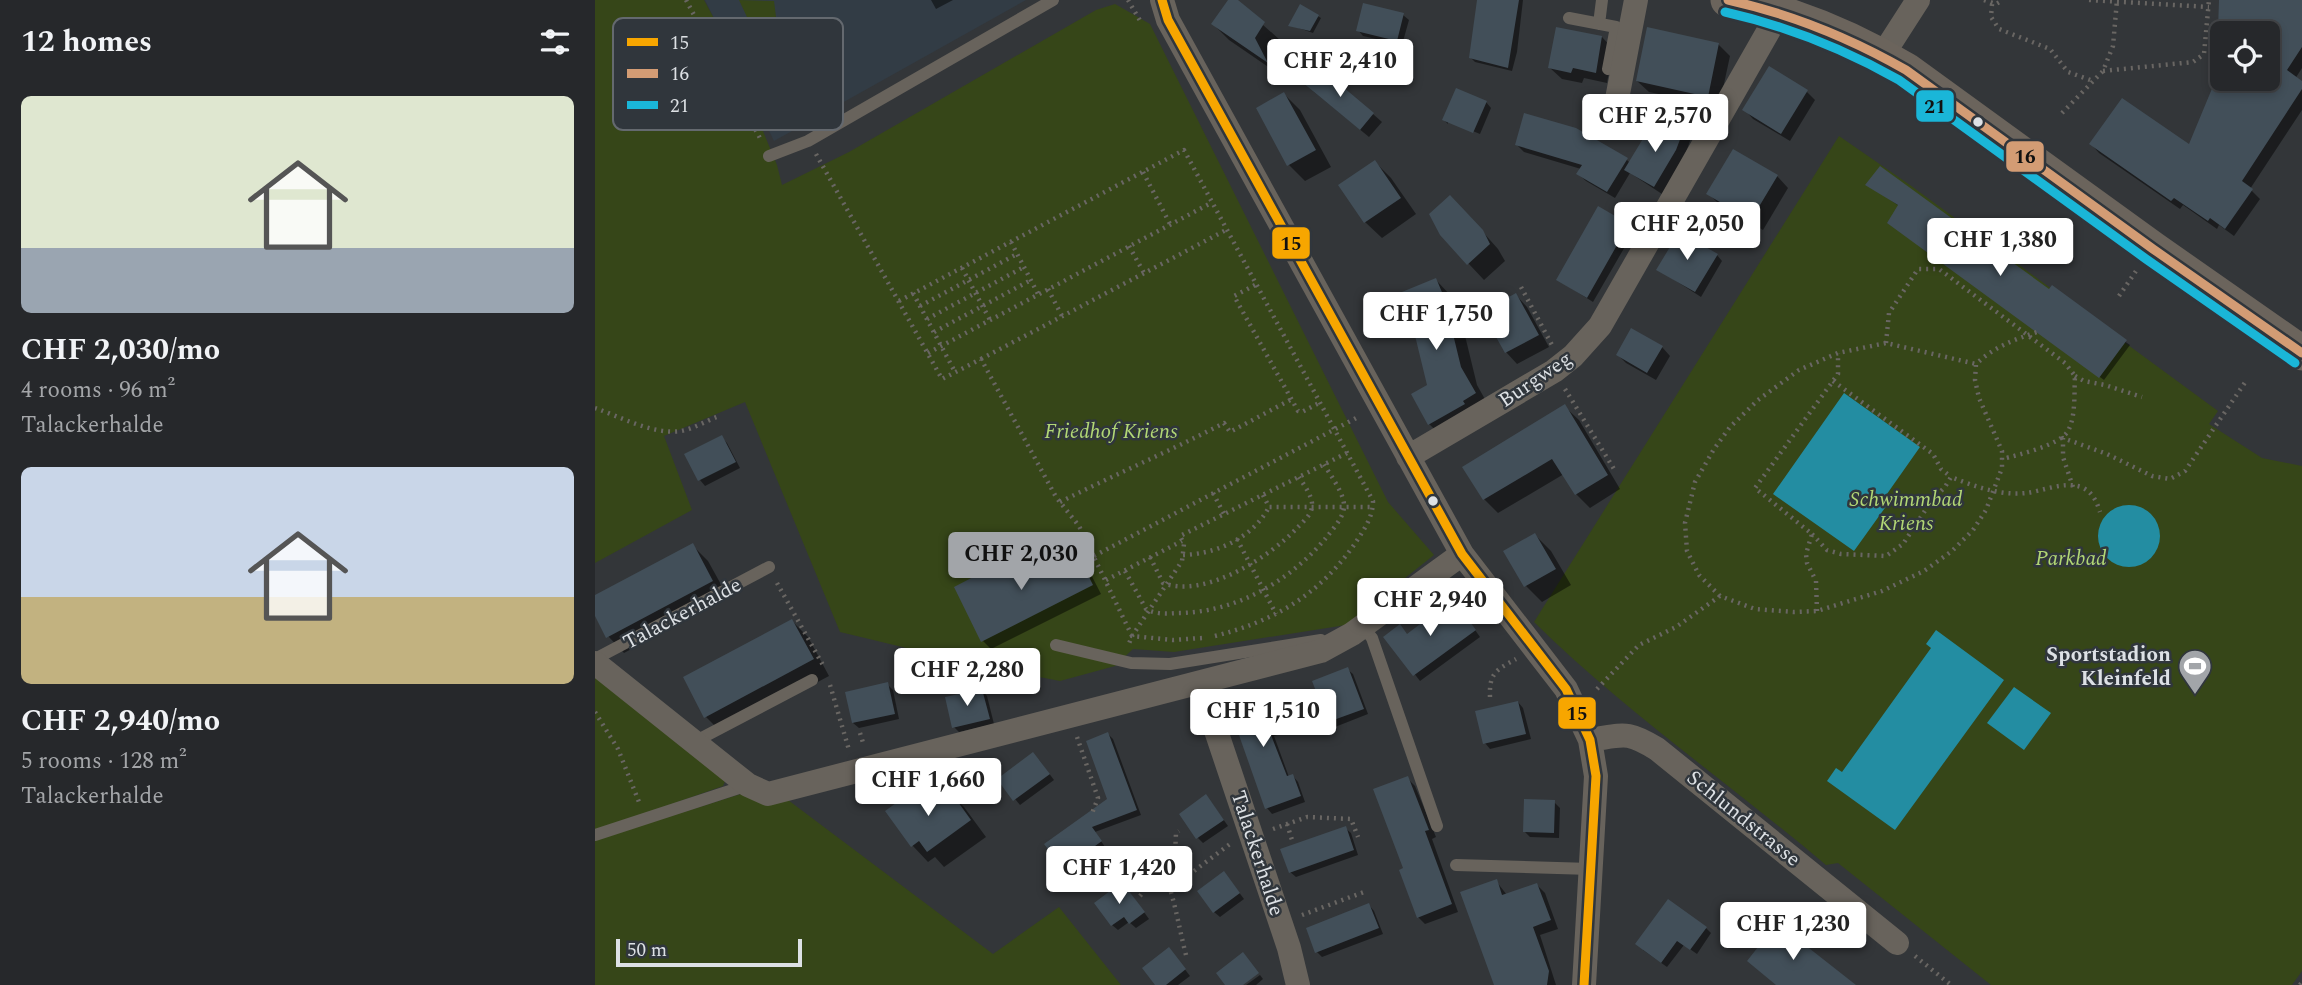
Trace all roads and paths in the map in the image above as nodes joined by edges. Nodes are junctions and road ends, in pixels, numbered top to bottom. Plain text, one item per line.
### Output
1 (686, 0) edge
2 (1053, 0) edge
3 (1162, 0) edge
4 (1602, 0) edge
5 (1636, 0) edge
6 (1728, 0) edge
7 (1918, 0) edge
8 (1984, 0) edge
9 (2003, 0) edge
10 (2089, 0) edge
11 (2209, 0) edge
12 (2117, 1) edge
13 (1992, 4) junction
14 (2209, 7) junction
15 (1774, 12) junction
16 (696, 18) edge
17 (1569, 18) dead end
18 (1599, 24) junction
19 (1882, 56) junction
20 (1608, 69) dead end
21 (2103, 71) junction
22 (2092, 81) junction
23 (2062, 113) dead end
24 (843, 121) edge
25 (1612, 125) dead end
26 (755, 130) edge
27 (827, 130) edge
28 (808, 141) junction
29 (769, 156) joint
30 (1143, 172) junction
31 (1212, 203) junction
32 (1170, 224) junction
33 (1226, 230) junction
34 (1010, 242) junction
35 (1129, 246) junction
36 (1017, 254) junction
37 (2143, 262) dead end
38 (1024, 267) junction
39 (962, 268) junction
40 (1144, 273) junction
41 (968, 280) junction
42 (1031, 280) junction
43 (1255, 285) junction
44 (1521, 287) dead end
45 (1048, 289) junction
46 (913, 293) junction
47 (975, 293) junction
48 (1038, 294) junction
49 (2119, 296) dead end
50 (899, 301) junction
51 (920, 306) junction
52 (982, 306) junction
53 (1062, 316) junction
54 (927, 319) junction
55 (990, 320) junction
56 (934, 332) junction
57 (2037, 332) dead end
58 (1546, 333) dead end
59 (2028, 335) junction
60 (1887, 343) junction
61 (941, 346) junction
62 (928, 353) junction
63 (1838, 353) junction
64 (2302, 353) edge
65 (981, 359) junction
66 (1976, 364) junction
67 (1553, 371) junction
68 (955, 372) junction
69 (2075, 376) junction
70 (1833, 381) junction
71 (2246, 381) dead end
72 (2142, 397) dead end
73 (1292, 400) junction
74 (1319, 403) junction
75 (595, 408) edge
76 (717, 417) dead end
77 (1341, 426) dead end
78 (1333, 430) junction
79 (2063, 438) junction
80 (1347, 453) junction
81 (1408, 457) junction
82 (2002, 458) junction
83 (1324, 464) junction
84 (1614, 469) dead end
85 (1300, 477) junction
86 (1951, 477) junction
87 (2073, 487) junction
88 (1994, 491) junction
89 (1213, 493) junction
90 (1263, 495) junction
91 (1060, 502) junction
92 (1269, 507) junction
93 (1312, 507) junction
94 (1344, 507) junction
95 (1373, 507) junction
96 (2100, 512) dead end
97 (1224, 514) junction
98 (1812, 534) junction
99 (1237, 539) junction
100 (1182, 541) junction
101 (1462, 554) junction
102 (1183, 555) junction
103 (1094, 556) junction
104 (1150, 558) junction
105 (1250, 565) junction
106 (769, 567) dead end
107 (1125, 571) junction
108 (1106, 580) junction
109 (1167, 584) junction
110 (1263, 590) junction
111 (1720, 596) junction
112 (1149, 611) junction
113 (1817, 611) junction
114 (1276, 614) junction
115 (1357, 631) junction
116 (1132, 636) junction
117 (1056, 645) dead end
118 (1522, 655) dead end
119 (595, 661) edge
120 (1123, 661) junction
121 (811, 680) dead end
122 (1200, 683) junction
123 (1597, 689) dead end
124 (1490, 697) dead end
125 (595, 712) edge
126 (1070, 716) junction
127 (1590, 740) junction
128 (694, 742) junction
129 (748, 785) junction
130 (1091, 816) dead end
131 (645, 819) junction
132 (1287, 824) junction
133 (1437, 826) dead end
134 (1179, 831) dead end
135 (1252, 832) junction
136 (595, 835) edge
137 (1358, 837) dead end
138 (1292, 840) dead end
139 (1456, 865) dead end
140 (1591, 869) junction
141 (1132, 881) dead end
142 (1147, 887) junction
143 (1170, 889) junction
144 (1364, 892) dead end
145 (1140, 896) dead end
146 (1281, 922) junction
147 (1897, 943) joint
148 (1186, 955) dead end
149 (1298, 985) edge
150 (1584, 985) edge
151 (1951, 985) edge

1 - 16 path
2 - 24 lane
3 - 81 street
4 - 18 lane
5 - 25 street
6 - 15 street
7 - 19 street
8 - 13 path
9 - 13 path
10 - 12 path
11 - 14 path
12 - 14 path
12 - 21 path
13 - 22 path
14 - 21 path
15 - 19 street
15 - 67 street, Burgweg
17 - 18 lane
18 - 20 lane
19 - 64 street
21 - 22 path
22 - 23 path
26 - 29 path
27 - 28 lane
28 - 29 lane
28 - 50 path
30 - 31 path
30 - 32 path
30 - 34 path
31 - 32 path
31 - 33 path
32 - 35 path
33 - 40 path
33 - 43 path
34 - 36 path
34 - 39 path
35 - 40 path
35 - 45 path
36 - 38 path
36 - 41 path
37 - 49 path
38 - 42 path
38 - 47 path
39 - 41 path
39 - 46 path
40 - 53 path
41 - 47 path
41 - 51 path
42 - 48 path
42 - 52 path
43 - 73 path
43 - 74 path
44 - 58 path
45 - 48 path
45 - 53 path
46 - 50 path
46 - 51 path
47 - 52 path
47 - 54 path
48 - 55 path
50 - 62 path
51 - 54 path
52 - 55 path
52 - 56 path
53 - 65 path
54 - 56 path
55 - 61 path
56 - 61 path
57 - 59 path
59 - 60 path
59 - 66 path
59 - 69 path
60 - 63 path
60 - 66 path
61 - 62 path
61 - 68 path
62 - 68 path
63 - 70 path
63 - 111 path
65 - 68 path
65 - 91 path
66 - 82 path
67 - 81 street, Burgweg
67 - 84 path
69 - 72 path
69 - 79 path
70 - 86 path
70 - 98 path
71 - 79 path
73 - 74 path
73 - 91 path
74 - 78 path
75 - 76 path
77 - 78 path
78 - 80 path
78 - 89 path
79 - 82 path
79 - 87 path
80 - 83 path
80 - 95 path
81 - 101 street
82 - 88 path
83 - 85 path
83 - 94 path
85 - 90 path
85 - 93 path
86 - 88 path
86 - 98 path
87 - 88 path
87 - 96 path
88 - 113 path
89 - 97 path
89 - 103 path
90 - 92 path
90 - 97 path
91 - 103 path
92 - 93 path
92 - 99 path
93 - 94 path
93 - 105 path
94 - 95 path
94 - 110 path
95 - 114 path
97 - 100 path
98 - 113 path
99 - 102 path
99 - 105 path
100 - 102 path
100 - 104 path
101 - 115 street, Talackerhalde
101 - 127 street
102 - 109 path
103 - 108 path
104 - 107 path
104 - 109 path
105 - 109 path
105 - 110 path
106 - 119 lane, Talackerhalde
107 - 108 path
107 - 112 path
108 - 116 path
109 - 112 path
110 - 112 path
110 - 114 path
111 - 113 path
111 - 123 path
112 - 116 path
114 - 116 path
115 - 120 lane
115 - 122 street, Talackerhalde
115 - 133 lane
116 - 120 path
117 - 120 lane
118 - 124 path
119 - 128 street, Talackerhalde
121 - 128 lane
122 - 126 street, Talackerhalde
122 - 135 street, Talackerhalde
125 - 131 path
126 - 129 street, Talackerhalde
126 - 130 path
127 - 140 street
127 - 147 street, Schlundstrasse
128 - 129 street, Talackerhalde
129 - 131 lane, Talackerhalde
131 - 136 lane, Talackerhalde
132 - 135 path
132 - 137 path
132 - 138 path
134 - 143 path
135 - 143 path
135 - 146 street, Talackerhalde
139 - 140 lane
140 - 150 street
141 - 142 path
142 - 143 path
142 - 145 path
143 - 148 path
144 - 146 path
146 - 149 street, Talackerhalde
147 - 151 path

